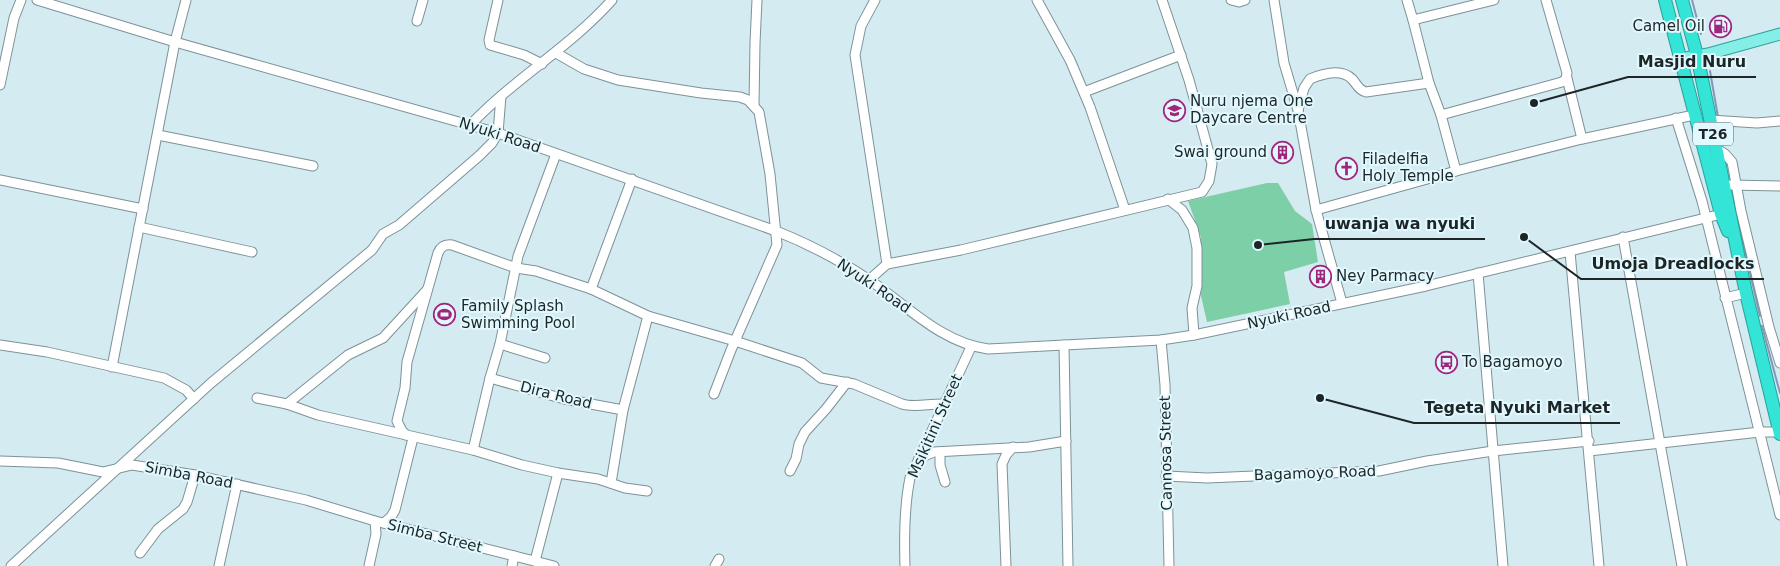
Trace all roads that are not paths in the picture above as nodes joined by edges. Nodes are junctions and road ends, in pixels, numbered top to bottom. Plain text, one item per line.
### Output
1 (21, 0) edge
2 (38, 0) edge
3 (186, 0) edge
4 (423, 0) edge
5 (498, 0) edge
6 (612, 0) edge
7 (758, 0) edge
8 (875, 0) edge
9 (1037, 0) edge
10 (1162, 0) edge
11 (1231, 0) edge
12 (1245, 0) edge
13 (1274, 0) edge
14 (1407, 0) edge
15 (1494, 0) edge
16 (1546, 0) edge
17 (1664, 0) edge
18 (1682, 0) edge
19 (1414, 20) junction
20 (417, 21) dead end
21 (1780, 34) edge
22 (175, 42) junction
23 (556, 53) junction
24 (1181, 55) junction
25 (1697, 55) junction
26 (1680, 59) junction
27 (542, 64) junction
28 (1567, 78) junction
29 (1429, 83) junction
30 (0, 85) edge
31 (1084, 92) junction
32 (501, 96) junction
33 (754, 105) junction
34 (1298, 110) junction
35 (1441, 115) junction
36 (1694, 115) junction
37 (1676, 118) junction
38 (1710, 120) junction
39 (1780, 121) edge
40 (470, 125) junction
41 (498, 133) junction
42 (158, 135) junction
43 (1582, 139) junction
44 (556, 154) junction
45 (313, 166) dead end
46 (1456, 171) junction
47 (632, 179) junction
48 (0, 180) edge
49 (1730, 185) junction
50 (1780, 186) edge
51 (1168, 199) junction
52 (143, 209) junction
53 (1125, 210) junction
54 (1316, 210) junction
55 (1725, 213) junction
56 (1705, 217) junction
57 (139, 227) junction
58 (776, 231) junction
59 (1623, 237) junction
60 (252, 252) dead end
61 (1570, 252) junction
62 (887, 264) junction
63 (516, 268) junction
64 (1478, 274) junction
65 (869, 280) junction
66 (428, 288) junction
67 (592, 289) junction
68 (1746, 294) junction
69 (1725, 298) junction
70 (1342, 303) junction
71 (648, 316) junction
72 (1768, 320) junction
73 (1754, 322) junction
74 (1194, 335) junction
75 (1161, 340) junction
76 (735, 341) junction
77 (500, 344) junction
78 (0, 345) edge
79 (1064, 345) junction
80 (971, 347) junction
81 (545, 358) dead end
82 (1780, 363) edge
83 (112, 367) junction
84 (490, 378) junction
85 (847, 382) junction
86 (714, 394) dead end
87 (258, 398) dead end
88 (194, 399) junction
89 (287, 404) junction
90 (945, 404) junction
91 (622, 410) junction
92 (1779, 428) edge
93 (1760, 432) junction
94 (410, 436) junction
95 (1066, 441) junction
96 (1660, 444) junction
97 (1589, 446) junction
98 (1013, 447) junction
99 (473, 450) junction
100 (1492, 451) junction
101 (940, 452) junction
102 (920, 458) junction
103 (0, 461) edge
104 (118, 468) junction
105 (790, 471) dead end
106 (558, 474) junction
107 (195, 475) junction
108 (1166, 476) junction
109 (945, 482) dead end
110 (611, 483) junction
111 (236, 484) junction
112 (647, 491) dead end
113 (1780, 515) edge
114 (380, 522) junction
115 (140, 553) dead end
116 (514, 556) junction
117 (535, 561) junction
118 (11, 566) edge
119 (219, 566) edge
120 (369, 566) edge
121 (512, 566) edge
122 (554, 566) edge
123 (904, 566) edge
124 (1006, 566) edge
125 (1068, 566) edge
126 (1169, 566) edge
127 (1503, 566) edge
128 (1599, 566) edge
129 (1682, 566) edge

1 - 30 street
2 - 22 street, Nyuki Road
3 - 22 street
4 - 20 street
5 - 27 street
6 - 23 street
7 - 33 street
8 - 62 street
9 - 31 street
10 - 24 street
11 - 12 street
13 - 34 street
14 - 19 street
15 - 19 street
16 - 28 street
17 - 26 highway, T26
18 - 25 highway, T26
19 - 29 street
21 - 25 main road
22 - 40 street, Nyuki Road
22 - 42 street
23 - 27 street
23 - 33 street
24 - 31 street
24 - 51 street
25 - 26 main road
25 - 38 highway, T26
26 - 36 highway, T26
27 - 32 street
28 - 35 street
28 - 43 street
29 - 34 street
29 - 35 street
31 - 53 street
32 - 40 street
32 - 41 street
33 - 58 street
34 - 54 street
35 - 46 street
36 - 37 street
36 - 55 highway, T26
37 - 43 street
37 - 56 street
38 - 39 street
38 - 49 highway, T26
40 - 41 street, Nyuki Road
41 - 44 street, Nyuki Road
41 - 88 street
42 - 45 street
42 - 52 street
43 - 46 street
44 - 47 street, Nyuki Road
44 - 63 street
46 - 54 street
47 - 58 street, Nyuki Road
47 - 67 street
48 - 52 street
49 - 50 street
49 - 55 highway, T26
49 - 72 street
51 - 53 street
51 - 74 street
52 - 57 street
53 - 62 street
54 - 70 street
55 - 56 street, Nyuki Road
55 - 68 highway, T26
56 - 59 street, Nyuki Road
56 - 69 street
57 - 60 street
57 - 83 street
58 - 65 street, Nyuki Road
58 - 76 street
59 - 61 street, Nyuki Road
59 - 96 street
61 - 64 street, Nyuki Road
61 - 97 street
62 - 65 street
63 - 66 street
63 - 67 street
63 - 77 street
64 - 70 street, Nyuki Road
64 - 100 street
65 - 80 street, Nyuki Road
66 - 89 street
66 - 94 street
67 - 71 street
68 - 69 street
68 - 73 highway, T26
69 - 93 street
70 - 74 street, Nyuki Road
71 - 76 street
71 - 91 street
72 - 73 street
72 - 82 street
73 - 92 highway, T26
74 - 75 street, Nyuki Road
75 - 79 street, Nyuki Road
75 - 108 street, Cannosa Street
76 - 85 street
76 - 86 street
77 - 81 street
77 - 84 street
78 - 83 street
79 - 80 street, Nyuki Road
79 - 95 street
80 - 90 street, Msikitini Street
83 - 88 street
84 - 91 street, Dira Road
84 - 99 street
85 - 90 street
85 - 105 street
87 - 89 street
88 - 104 street
89 - 94 street
90 - 102 street, Msikitini Street
91 - 110 street
92 - 93 street, Bagamoyo Road
93 - 96 street, Bagamoyo Road
93 - 113 street
94 - 99 street
94 - 114 street
95 - 98 street
95 - 125 street
96 - 97 street, Bagamoyo Road
96 - 129 street
97 - 100 street, Bagamoyo Road
97 - 128 street
98 - 101 street
98 - 124 street
99 - 106 street
100 - 108 street, Bagamoyo Road
100 - 127 street
101 - 102 street
101 - 109 street
102 - 123 street, Msikitini Street
103 - 104 street, Simba Road
104 - 107 street, Simba Road
104 - 118 street
106 - 110 street
106 - 117 street
107 - 111 street, Simba Road
107 - 115 street
108 - 126 street, Cannosa Street
110 - 112 street
111 - 114 street, Simba Road
111 - 119 street
114 - 116 street, Simba Street
114 - 120 street
116 - 117 street, Simba Street
116 - 121 street
117 - 122 street, Simba Street

